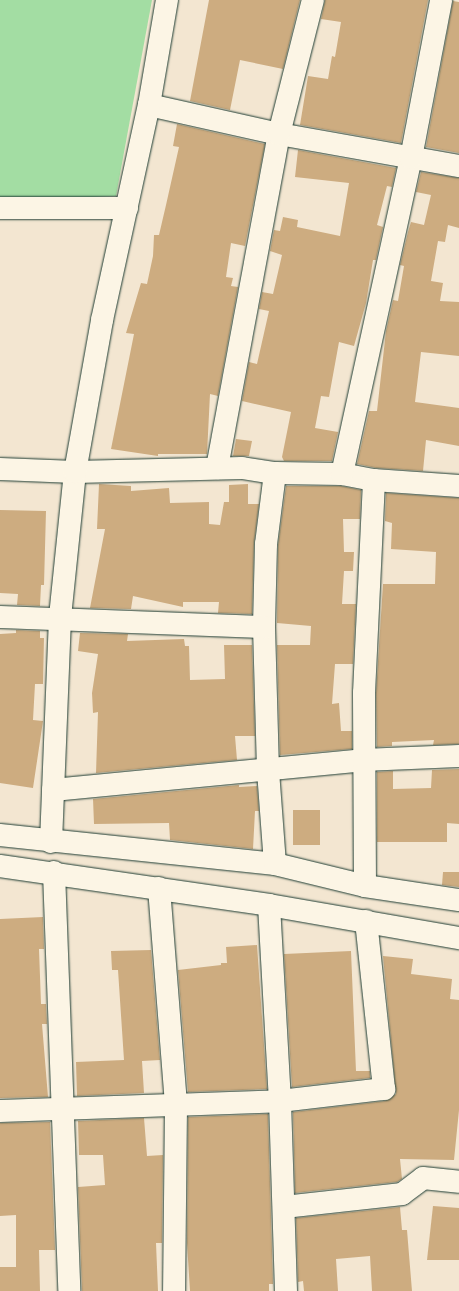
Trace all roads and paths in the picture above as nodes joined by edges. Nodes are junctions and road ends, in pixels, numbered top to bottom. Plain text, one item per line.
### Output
1 (167, 0) edge
2 (313, 0) edge
3 (441, 0) edge
4 (149, 105) junction
5 (279, 134) junction
6 (411, 158) junction
7 (459, 166) edge
8 (0, 208) edge
9 (127, 208) junction
10 (217, 468) junction
11 (0, 469) edge
12 (75, 472) junction
13 (275, 472) junction
14 (342, 474) junction
15 (374, 480) junction
16 (459, 486) edge
17 (0, 617) edge
18 (60, 617) junction
19 (264, 627) junction
20 (459, 756) edge
21 (363, 760) junction
22 (268, 771) junction
23 (53, 790) junction
24 (0, 835) edge
25 (51, 842) junction
26 (275, 864) junction
27 (0, 866) edge
28 (54, 872) junction
29 (365, 886) junction
30 (159, 888) junction
31 (459, 900) edge
32 (269, 905) junction
33 (366, 921) junction
34 (459, 938) edge
35 (280, 1100) junction
36 (176, 1106) junction
37 (64, 1109) junction
38 (0, 1111) edge
39 (459, 1182) edge
40 (284, 1207) junction
41 (69, 1291) edge
42 (174, 1291) edge
43 (286, 1291) edge

1 - 4 street
2 - 5 street
3 - 6 street
4 - 5 street
4 - 9 street
5 - 6 street
5 - 10 street
6 - 7 street
6 - 14 street
8 - 9 street
9 - 12 street
10 - 12 street
10 - 13 street
11 - 12 street
12 - 18 street
13 - 14 street
13 - 19 street
14 - 15 street
15 - 16 street
15 - 21 street
17 - 18 street
18 - 19 street
18 - 23 street
19 - 22 street
20 - 21 street
21 - 22 street
21 - 29 street
22 - 23 street
22 - 26 street
23 - 25 street
24 - 25 street
25 - 26 street
26 - 29 street
27 - 28 street
28 - 30 street
28 - 37 street
29 - 31 street
30 - 32 street
30 - 36 street
32 - 33 street
32 - 35 street
33 - 34 street
33 - 35 street
35 - 36 street
35 - 40 street
36 - 37 street
36 - 42 street
37 - 38 street
37 - 41 street
39 - 40 street
40 - 43 street

